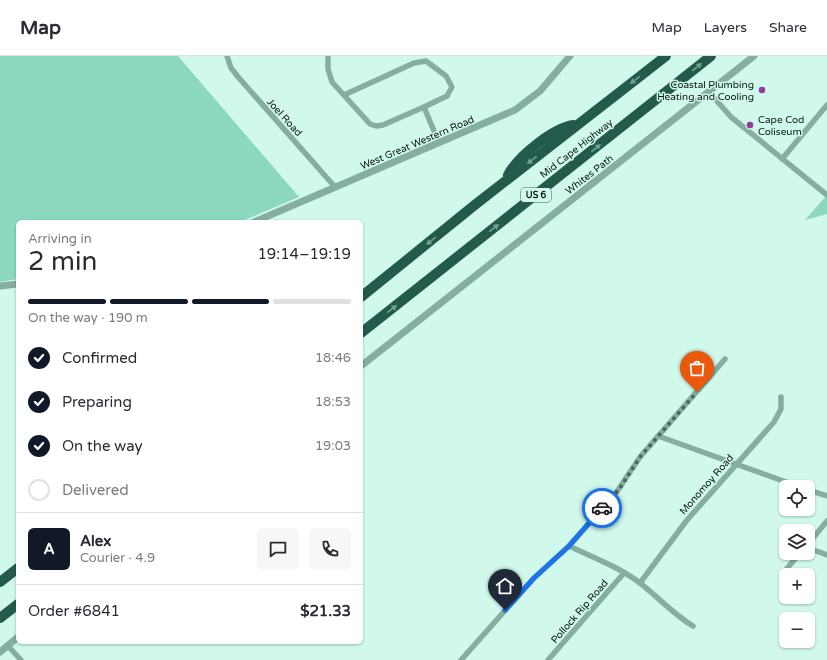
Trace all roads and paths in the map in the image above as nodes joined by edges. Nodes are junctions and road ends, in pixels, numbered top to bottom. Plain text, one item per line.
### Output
1 (227, 56) edge
2 (328, 56) edge
3 (570, 56) edge
4 (666, 56) edge
5 (711, 56) edge
6 (754, 56) edge
7 (708, 92) junction
8 (344, 95) junction
9 (827, 105) edge
10 (424, 107) junction
11 (439, 143) junction
12 (782, 159) junction
13 (335, 187) junction
14 (827, 195) edge
15 (259, 220) edge
16 (16, 284) edge
17 (0, 286) edge
18 (363, 295) edge
19 (363, 331) edge
20 (725, 359) dead end
21 (363, 364) edge
22 (781, 397) dead end
23 (658, 436) junction
24 (736, 463) junction
25 (781, 480) edge
26 (815, 492) edge
27 (827, 496) edge
28 (827, 521) edge
29 (815, 536) edge
30 (569, 546) junction
31 (815, 551) edge
32 (827, 555) edge
33 (794, 560) edge
34 (787, 568) edge
35 (16, 570) edge
36 (624, 573) junction
37 (0, 582) edge
38 (640, 583) junction
39 (16, 606) edge
40 (0, 618) edge
41 (692, 626) dead end
42 (16, 639) edge
43 (8, 646) junction
44 (0, 652) edge
45 (21, 660) edge
46 (461, 660) edge
47 (548, 660) edge

1 - 13 street, Joel Road
2 - 8 street
3 - 11 street, West Great Western Road
4 -> 18 highway, Mid Cape Highway
19 -> 5 highway, Mid Cape Highway / US 6
6 - 7 street, Whites Path
7 - 12 street
7 - 21 street, Whites Path
8 - 10 street
8 - 10 street
9 - 12 street
10 - 11 street
11 - 13 street, West Great Western Road
12 - 14 street
13 - 15 street, West Great Western Road
16 - 17 street
20 - 23 street
22 - 24 street, Monomoy Road
23 - 24 street
23 - 30 street
24 - 25 street
24 - 38 street, Monomoy Road
26 - 27 street
28 - 29 street
30 - 36 street
30 - 46 street
31 - 32 street
33 - 34 street
35 - 37 highway
36 - 38 street
36 - 47 street, Pollock Rip Road
38 - 41 street
39 - 40 highway
42 - 43 street
43 - 44 street
43 - 45 street

